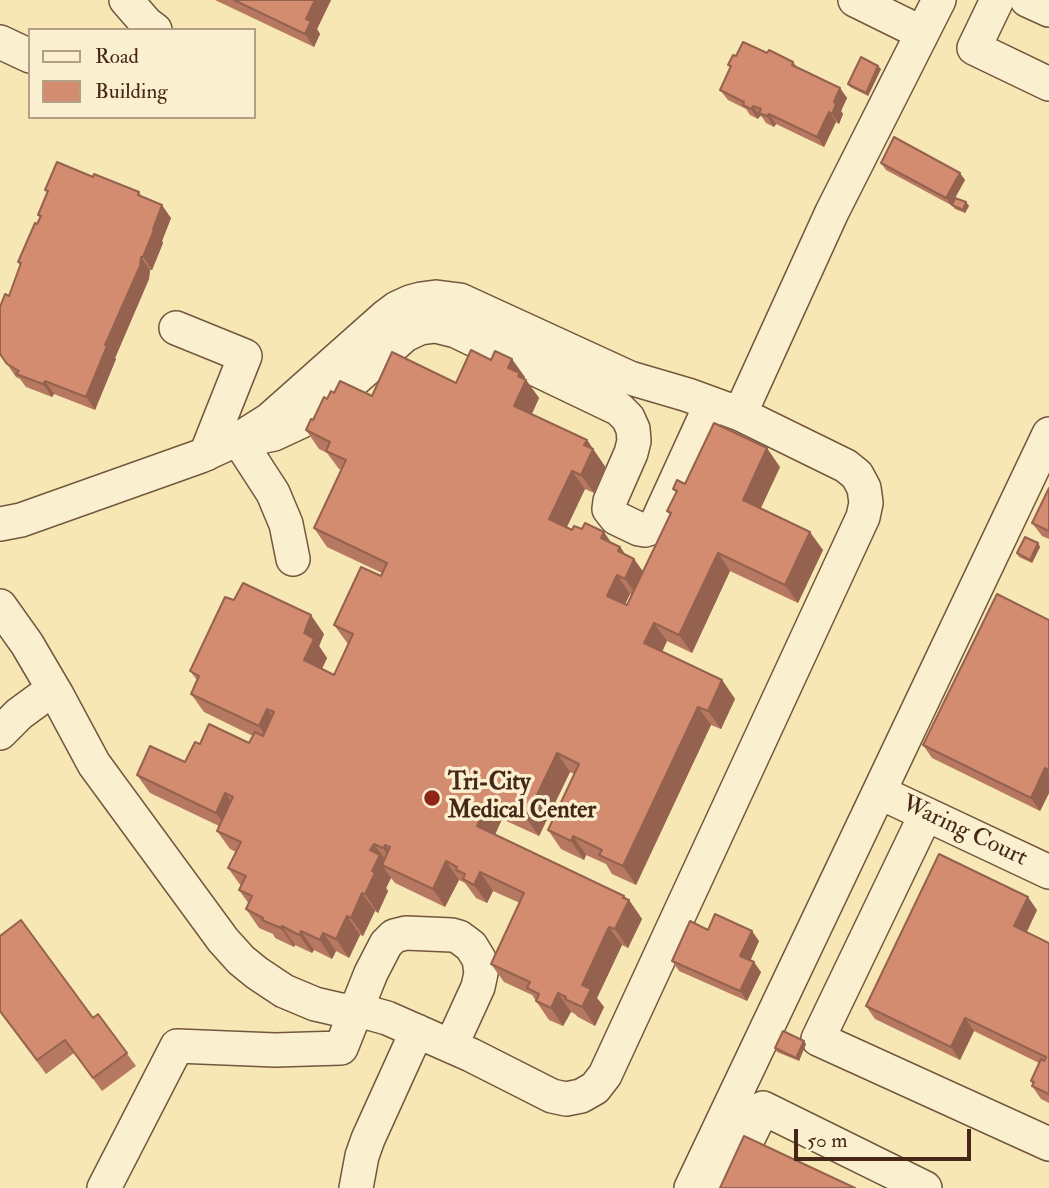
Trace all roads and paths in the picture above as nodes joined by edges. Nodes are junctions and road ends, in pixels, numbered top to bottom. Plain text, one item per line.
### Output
1 (126, 0) edge
2 (855, 0) edge
3 (939, 0) edge
4 (997, 0) edge
5 (1027, 0) edge
6 (1049, 10) edge
7 (152, 28) edge
8 (922, 33) junction
9 (1049, 84) edge
10 (176, 328) dead end
11 (661, 386) junction
12 (725, 409) junction
13 (1049, 435) edge
14 (238, 439) junction
15 (631, 453) junction
16 (206, 454) junction
17 (0, 524) edge
18 (293, 559) dead end
19 (0, 606) edge
20 (53, 689) junction
21 (0, 733) edge
22 (879, 792) junction
23 (926, 814) junction
24 (1049, 872) edge
25 (355, 1012) junction
26 (418, 1031) junction
27 (451, 1046) junction
28 (1049, 1144) edge
29 (104, 1188) edge
30 (356, 1188) edge
31 (691, 1188) edge
32 (724, 1188) edge
33 (925, 1188) edge

1 - 7 street
2 - 8 street
3 - 8 street
4 - 9 street
5 - 6 street
8 - 12 street
10 - 16 street
11 - 12 street
11 - 14 street
11 - 15 street
12 - 15 street
12 - 27 street
13 - 22 street
14 - 15 street
14 - 16 street
14 - 18 street
16 - 17 street
19 - 20 street
20 - 21 street
20 - 25 street
22 - 23 street, Waring Court
22 - 31 street
23 - 24 street, Waring Court
23 - 28 street
25 - 26 street
25 - 27 street
25 - 29 street
26 - 27 street
26 - 30 street
32 - 33 street

